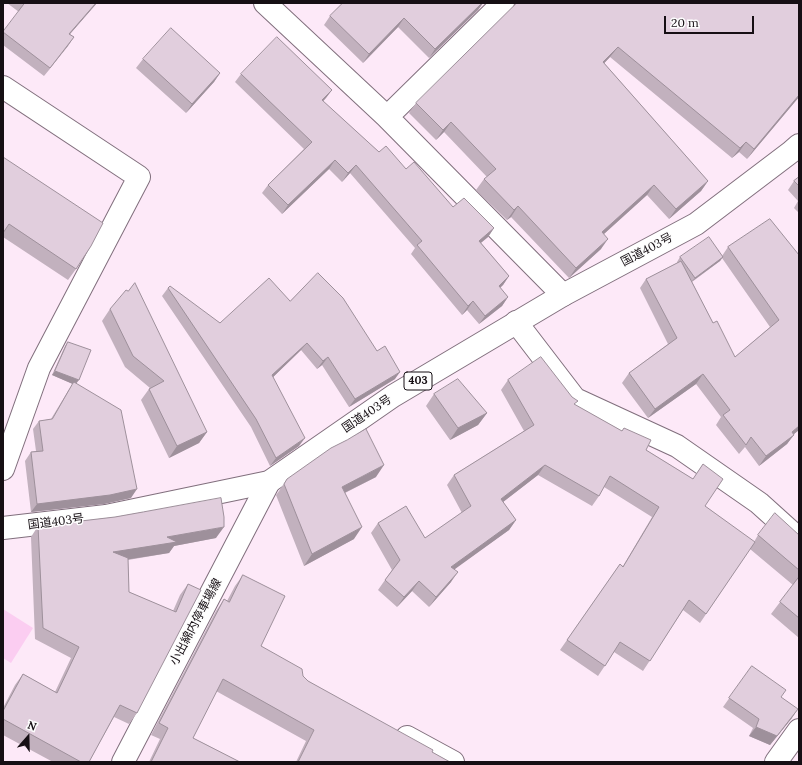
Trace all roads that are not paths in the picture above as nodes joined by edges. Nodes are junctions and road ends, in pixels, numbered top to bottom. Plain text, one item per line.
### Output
1 (265, 3) edge
2 (503, 3) edge
3 (3, 87) edge
4 (387, 117) junction
5 (799, 145) edge
6 (563, 295) junction
7 (516, 322) junction
8 (3, 469) edge
9 (269, 482) junction
10 (3, 528) edge
11 (799, 539) edge
12 (390, 727) edge
13 (799, 730) edge
14 (123, 762) edge
15 (453, 762) edge
16 (776, 762) edge

1 - 4 main road
2 - 4 main road
3 - 8 main road
4 - 6 main road
5 - 6 main road, 国道403号 / 403
6 - 7 main road, 国道403号 / 403
7 - 9 main road, 国道403号 / 403
7 - 11 main road
9 - 10 main road, 国道403号 / 403
9 - 14 main road, 小出綿内停車場線
12 - 15 main road
13 - 16 main road

